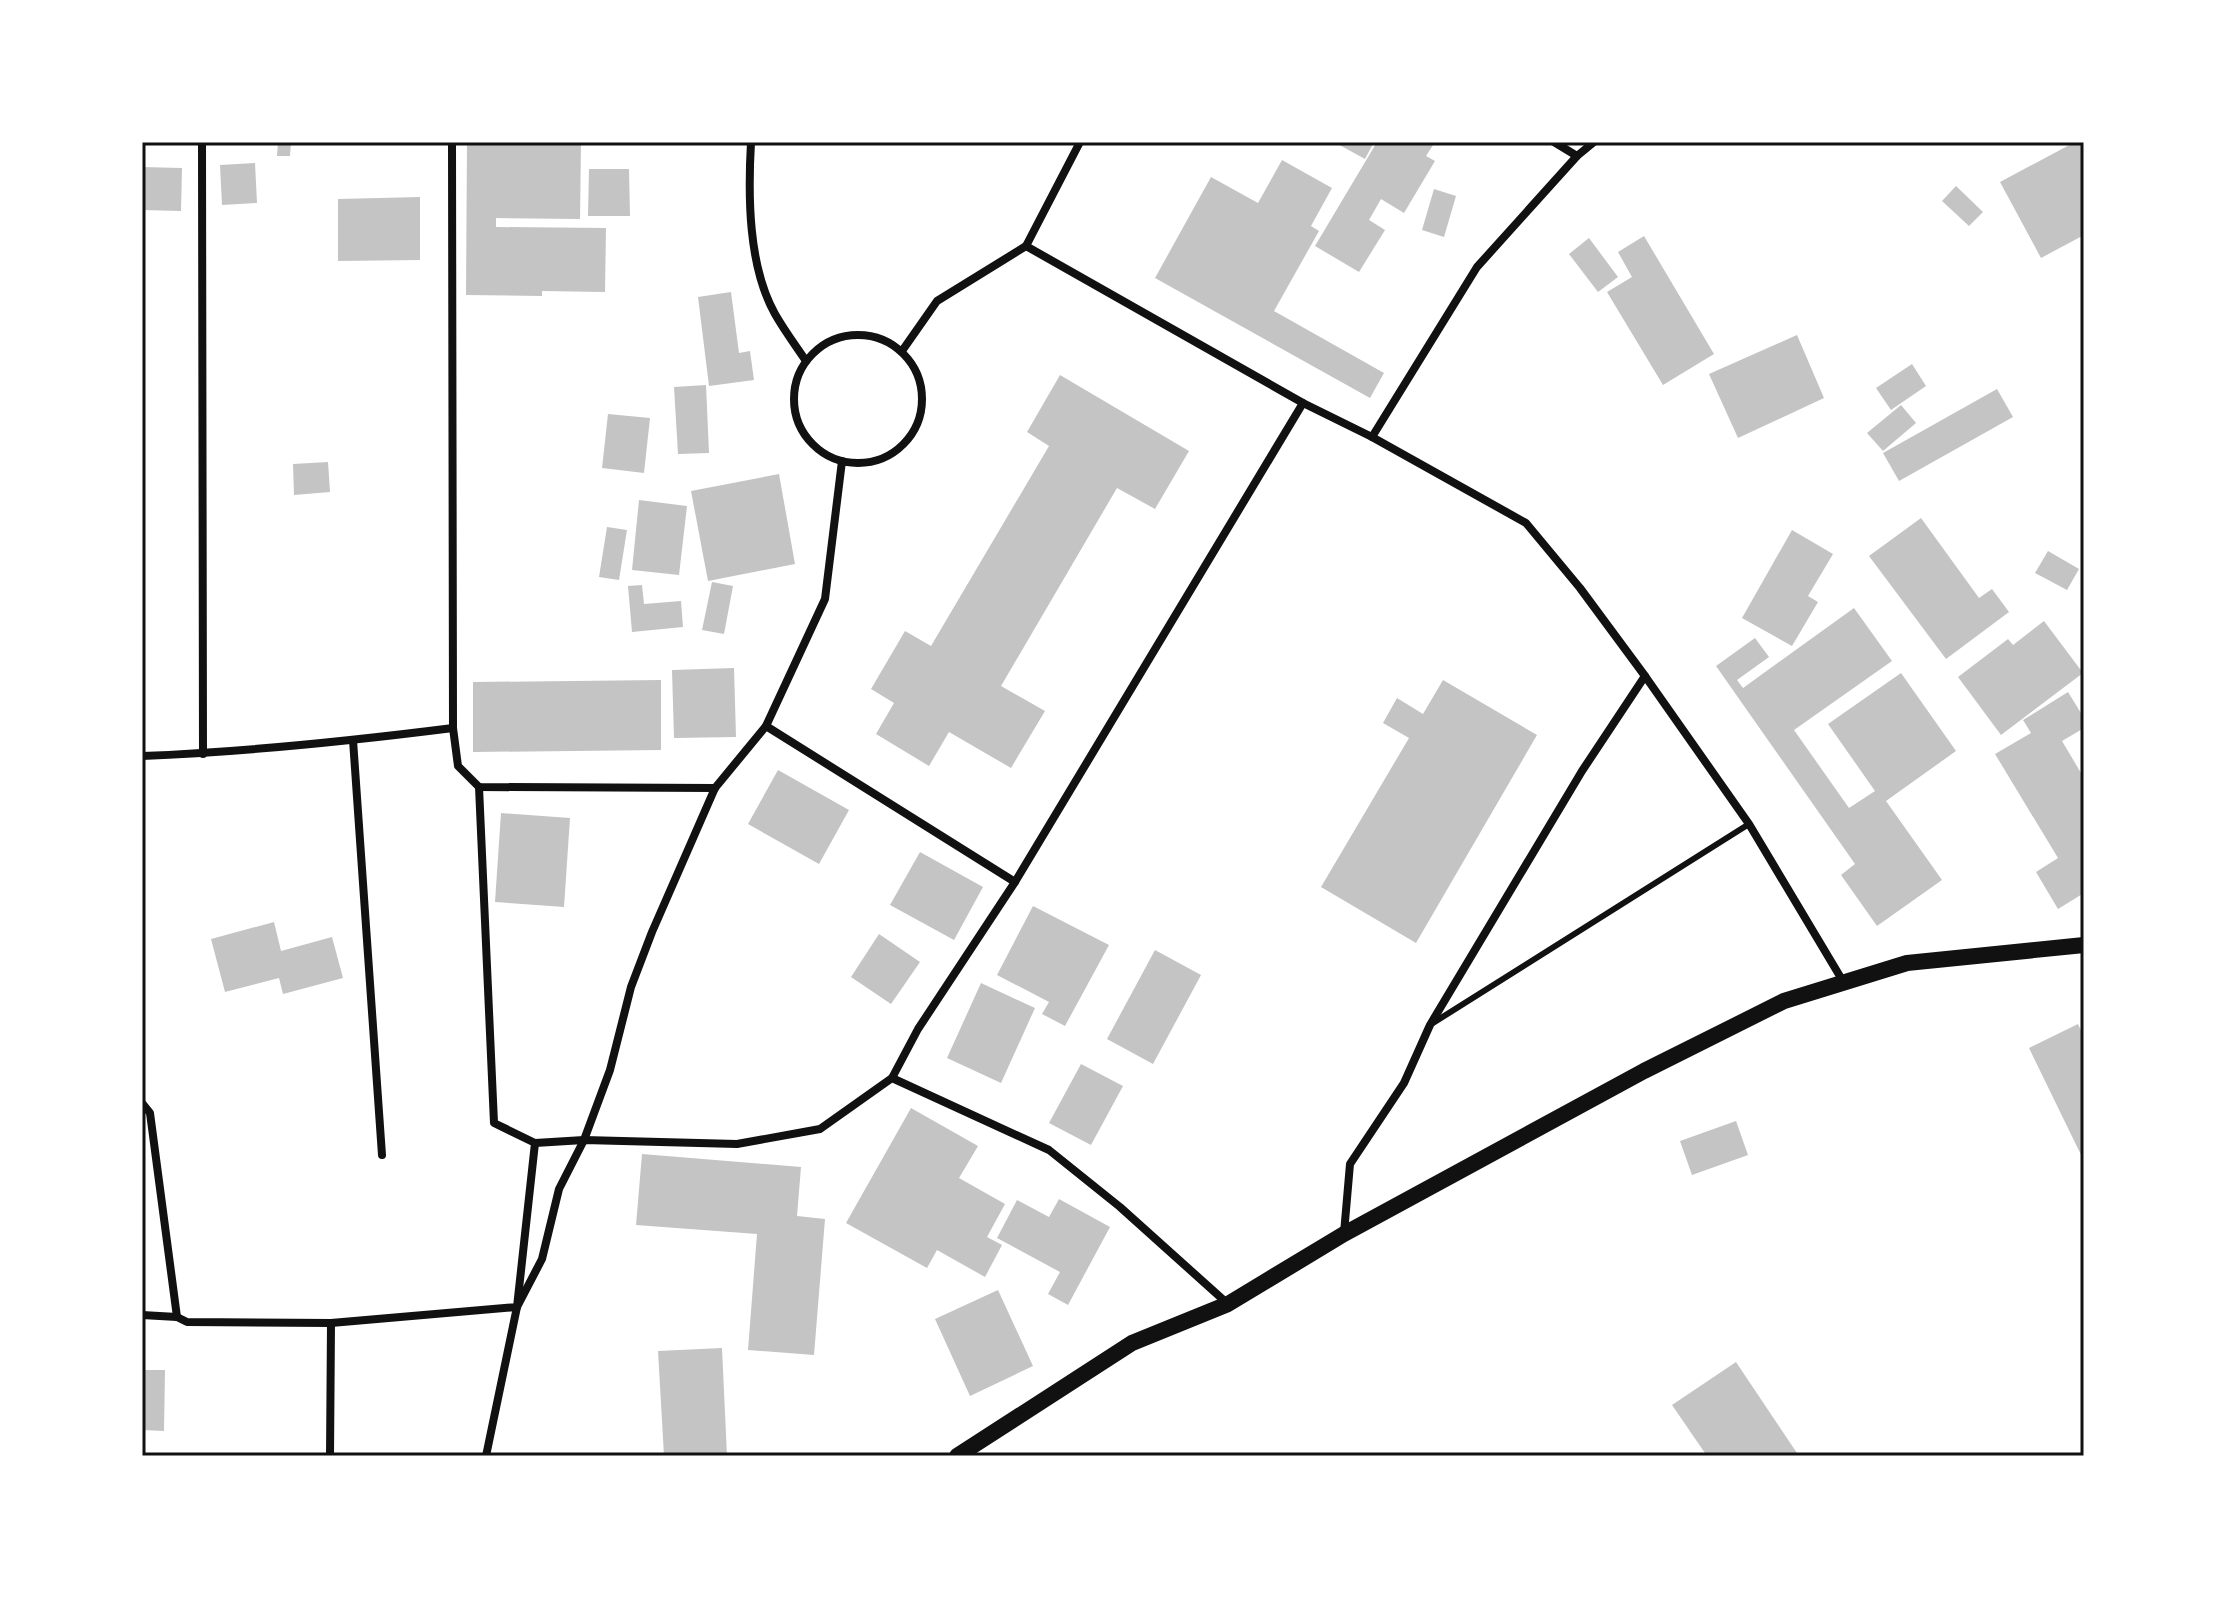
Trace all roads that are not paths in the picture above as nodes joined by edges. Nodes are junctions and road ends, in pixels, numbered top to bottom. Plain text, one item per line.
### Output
1 (202, 142) edge
2 (452, 142) edge
3 (751, 142) edge
4 (1080, 142) edge
5 (1554, 142) edge
6 (1594, 142) edge
7 (1577, 156) junction
8 (1026, 246) junction
9 (902, 351) junction
10 (806, 361) junction
11 (1303, 403) junction
12 (1372, 437) junction
13 (842, 461) junction
14 (1645, 676) junction
15 (766, 726) junction
16 (453, 728) junction
17 (353, 740) junction
18 (203, 754) junction
19 (142, 756) edge
20 (479, 787) junction
21 (715, 788) junction
22 (1749, 824) junction
23 (1015, 882) junction
24 (2084, 945) edge
25 (1845, 984) junction
26 (1430, 1025) junction
27 (892, 1078) junction
28 (142, 1103) edge
29 (584, 1140) junction
30 (535, 1143) junction
31 (382, 1155) dead end
32 (1344, 1234) junction
33 (1228, 1304) junction
34 (517, 1307) junction
35 (142, 1315) edge
36 (177, 1317) junction
37 (331, 1323) junction
38 (330, 1456) edge
39 (486, 1456) edge
40 (957, 1456) edge

1 - 18 street
2 - 16 street
3 - 10 street
4 - 8 street
5 - 7 street
6 - 7 street
7 - 12 street
8 - 9 street
8 - 11 street
9 - 10 street
9 - 13 street
10 - 13 street
11 - 12 street
11 - 23 street
12 - 14 street
13 - 15 street
14 - 22 street
14 - 26 street
15 - 21 street
15 - 23 street
16 - 17 street
16 - 20 street
17 - 18 street
17 - 31 street
18 - 19 street
20 - 21 street
20 - 30 street
21 - 29 street
22 - 25 street
22 - 26 lane
23 - 27 street
24 - 25 main road
25 - 32 main road
26 - 32 street
27 - 29 street
27 - 33 street
28 - 36 street
29 - 30 street
29 - 34 street
30 - 34 street
32 - 33 main road
33 - 40 main road
34 - 37 street
34 - 39 street
35 - 36 street
36 - 37 street
37 - 38 street

